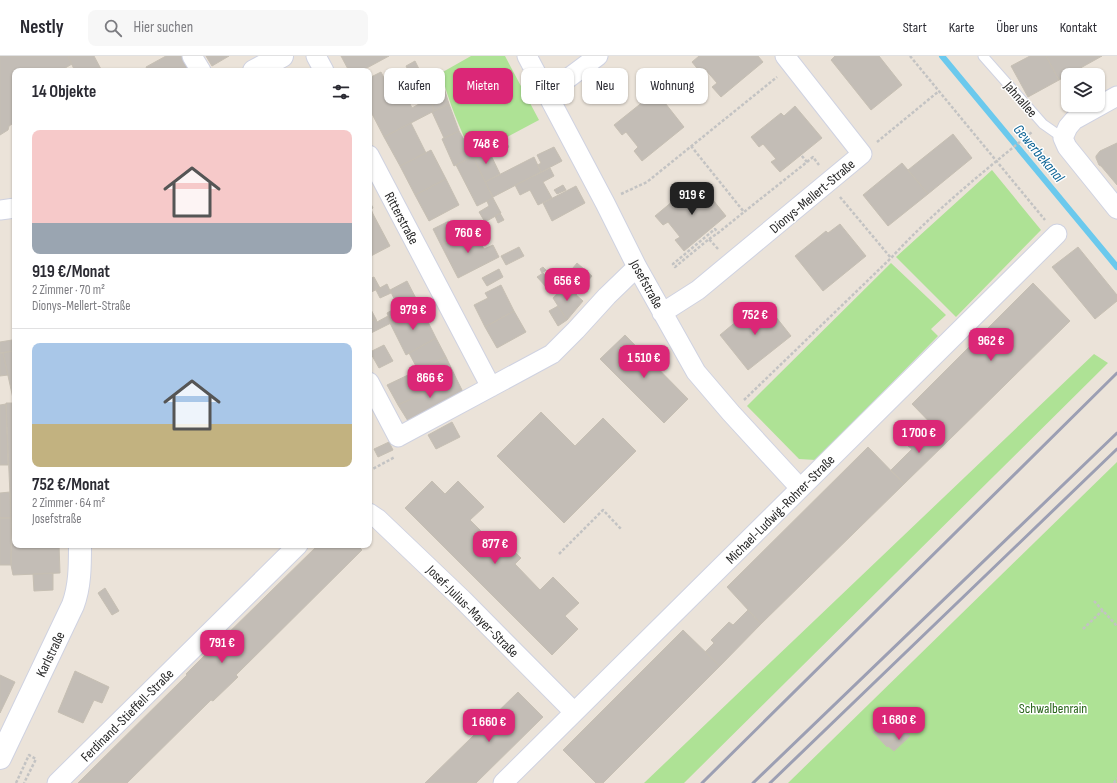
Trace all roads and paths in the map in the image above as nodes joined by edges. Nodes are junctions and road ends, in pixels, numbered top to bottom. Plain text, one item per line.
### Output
1 (192, 56) edge
2 (282, 56) edge
3 (316, 56) edge
4 (527, 56) edge
5 (598, 56) edge
6 (910, 56) edge
7 (983, 56) edge
8 (789, 60) edge
9 (199, 68) edge
10 (260, 68) edge
11 (322, 68) edge
12 (533, 68) edge
13 (574, 74) edge
14 (939, 91) junction
15 (1117, 96) edge
16 (552, 104) edge
17 (1031, 133) dead end
18 (1063, 138) junction
19 (691, 146) junction
20 (862, 154) junction
21 (801, 155) dead end
22 (815, 160) dead end
23 (996, 161) junction
24 (372, 162) edge
25 (807, 162) junction
26 (828, 182) junction
27 (631, 189) dead end
28 (12, 208) edge
29 (1117, 209) edge
30 (0, 210) edge
31 (744, 212) junction
32 (718, 233) junction
33 (1057, 234) joint
34 (709, 239) junction
35 (891, 258) junction
36 (729, 264) junction
37 (636, 267) junction
38 (662, 313) junction
39 (491, 387) junction
40 (372, 388) edge
41 (731, 413) junction
42 (800, 488) junction
43 (372, 515) edge
44 (621, 529) dead end
45 (80, 548) edge
46 (295, 548) edge
47 (559, 554) dead end
48 (1094, 601) dead end
49 (1103, 610) junction
50 (1117, 626) edge
51 (1083, 629) dead end
52 (574, 712) junction
53 (0, 758) edge
54 (1117, 778) edge
55 (16, 783) edge
56 (24, 783) edge
57 (57, 783) edge
58 (503, 783) edge
59 (1114, 783) edge

1 - 9 street
2 - 10 street
3 - 11 street
4 - 12 street, Josefstraße
5 - 13 street
6 - 14 path
7 - 18 lane, Jahnallee
8 - 19 path
8 - 20 street, Dionys-Mellert-Straße
14 - 20 path
14 - 23 path
15 - 18 street
16 - 37 street, Josefstraße
17 - 23 path
18 - 29 street
19 - 27 path
19 - 31 path
20 - 26 street, Dionys-Mellert-Straße
21 - 25 path
22 - 25 path
23 - 33 path
23 - 35 path
24 - 39 street, Ritterstraße
25 - 31 path
26 - 35 path
26 - 36 street, Dionys-Mellert-Straße
28 - 30 street
31 - 32 path
32 - 34 path
32 - 34 path
33 - 42 street, Michael-Ludwig-Rohrer-Straße
34 - 36 path
35 - 41 path
36 - 38 street, Dionys-Mellert-Straße
37 - 38 street, Josefstraße
37 - 39 street
38 - 41 street, Josefstraße
39 - 40 street
41 - 42 street, Josefstraße
42 - 52 street, Michael-Ludwig-Rohrer-Straße
43 - 52 street, Josef-Julius-Mayer-Straße
44 - 47 path
45 - 53 street, Karlstraße
46 - 57 street, Ferdinand-Stieffell-Straße
48 - 49 path
49 - 50 path
49 - 51 path
52 - 58 street, Michael-Ludwig-Rohrer-Straße
54 - 59 path
55 - 56 path

